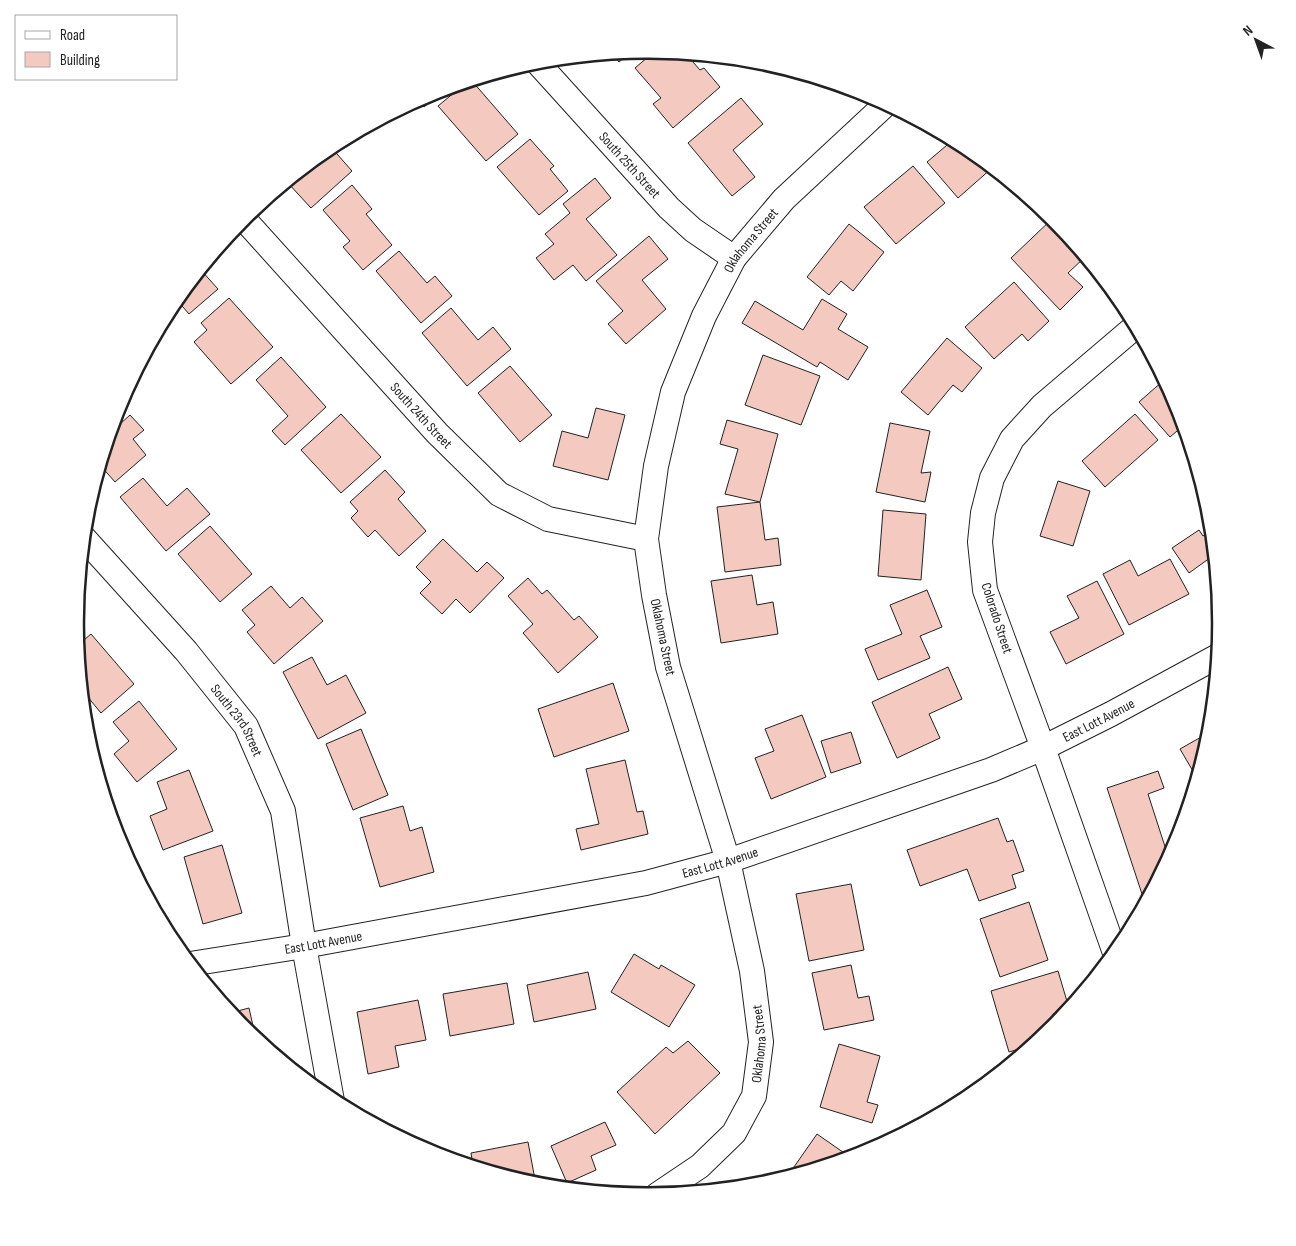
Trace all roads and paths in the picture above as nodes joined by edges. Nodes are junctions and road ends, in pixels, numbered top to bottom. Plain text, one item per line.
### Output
1 (543, 69) edge
2 (880, 109) edge
3 (249, 224) edge
4 (734, 258) junction
5 (1130, 331) edge
6 (646, 539) junction
7 (90, 544) edge
8 (1211, 660) edge
9 (1043, 748) junction
10 (728, 861) junction
11 (1112, 944) edge
12 (304, 946) junction
13 (198, 963) edge
14 (330, 1088) edge
15 (670, 1186) edge

1 - 4 street, South 25th Street
2 - 4 street, Oklahoma Street
3 - 6 street, South 24th Street
4 - 6 street, Oklahoma Street
5 - 9 street, Colorado Street
6 - 10 street, Oklahoma Street
7 - 12 street, South 23rd Street
8 - 9 street, East Lott Avenue
9 - 10 street, East Lott Avenue
9 - 11 street, Colorado Street
10 - 12 street, East Lott Avenue
10 - 15 street, Oklahoma Street
12 - 13 street, East Lott Avenue
12 - 14 street, South 23rd Street

